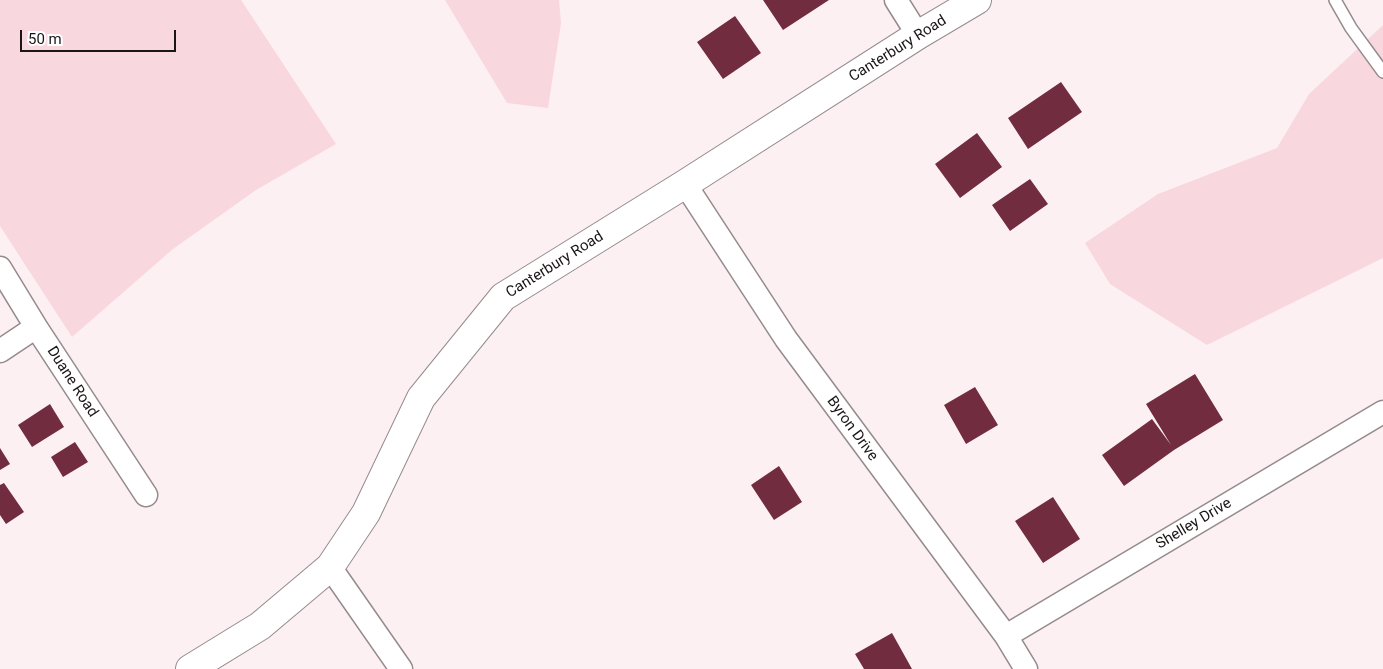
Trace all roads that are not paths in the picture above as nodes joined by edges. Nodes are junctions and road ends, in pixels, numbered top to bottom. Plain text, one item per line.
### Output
1 (896, 0) edge
2 (977, 0) edge
3 (1335, 0) edge
4 (918, 35) junction
5 (1383, 72) edge
6 (685, 184) junction
7 (0, 268) edge
8 (36, 327) junction
9 (0, 351) edge
10 (1383, 412) edge
11 (146, 495) dead end
12 (330, 567) junction
13 (1006, 636) junction
14 (190, 669) edge
15 (401, 669) edge
16 (1026, 669) edge

1 - 4 street
2 - 4 street, Canterbury Road
3 - 5 lane
4 - 6 street, Canterbury Road
6 - 12 street, Canterbury Road
6 - 13 street, Byron Drive
7 - 8 street, Duane Road
8 - 9 street
8 - 11 street, Duane Road
10 - 13 street, Shelley Drive
12 - 14 street, Canterbury Road
12 - 15 street
13 - 16 street, Byron Drive

